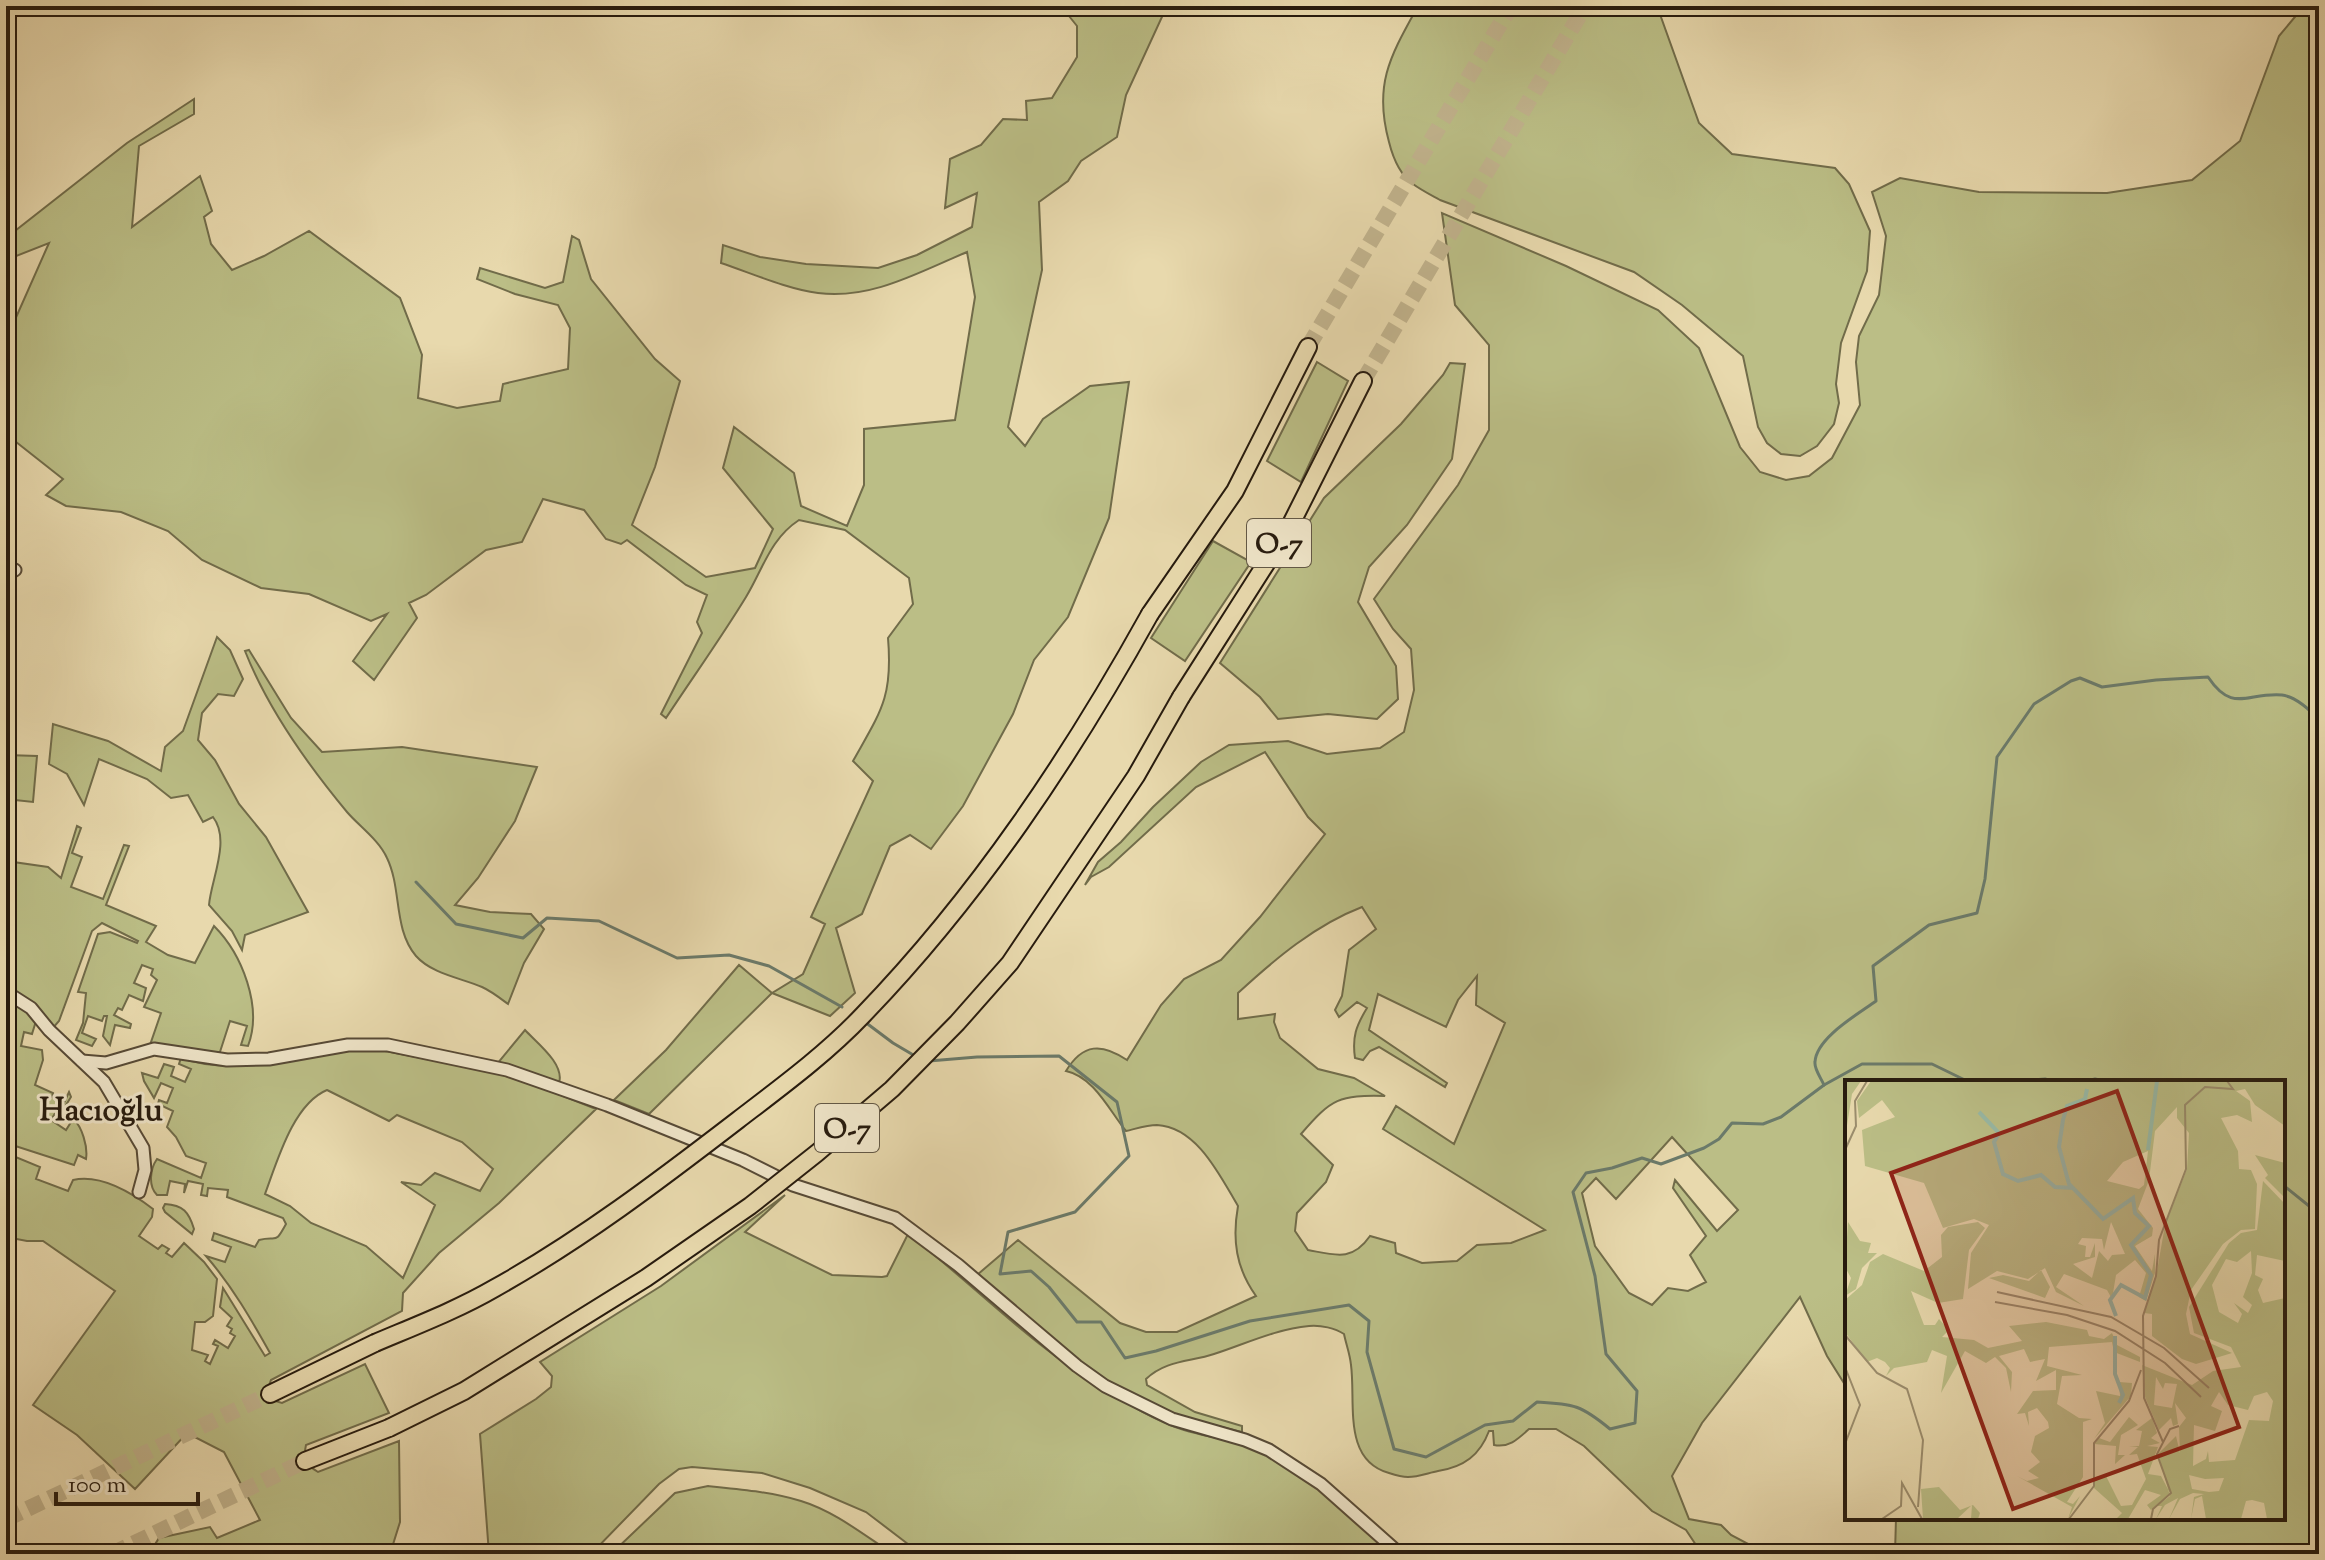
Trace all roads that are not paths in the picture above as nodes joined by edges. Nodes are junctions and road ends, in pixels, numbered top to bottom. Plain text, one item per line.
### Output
1 (1308, 347) tunnel mouth
2 (1363, 381) tunnel mouth
3 (6, 992) edge
4 (82, 1061) junction
5 (139, 1192) dead end
6 (270, 1394) tunnel mouth
7 (305, 1461) tunnel mouth
8 (1400, 1554) edge

1 - 6 highway, O-7, bridge
2 - 7 highway, O-7, bridge
3 - 4 street
4 - 5 street
4 - 8 street

